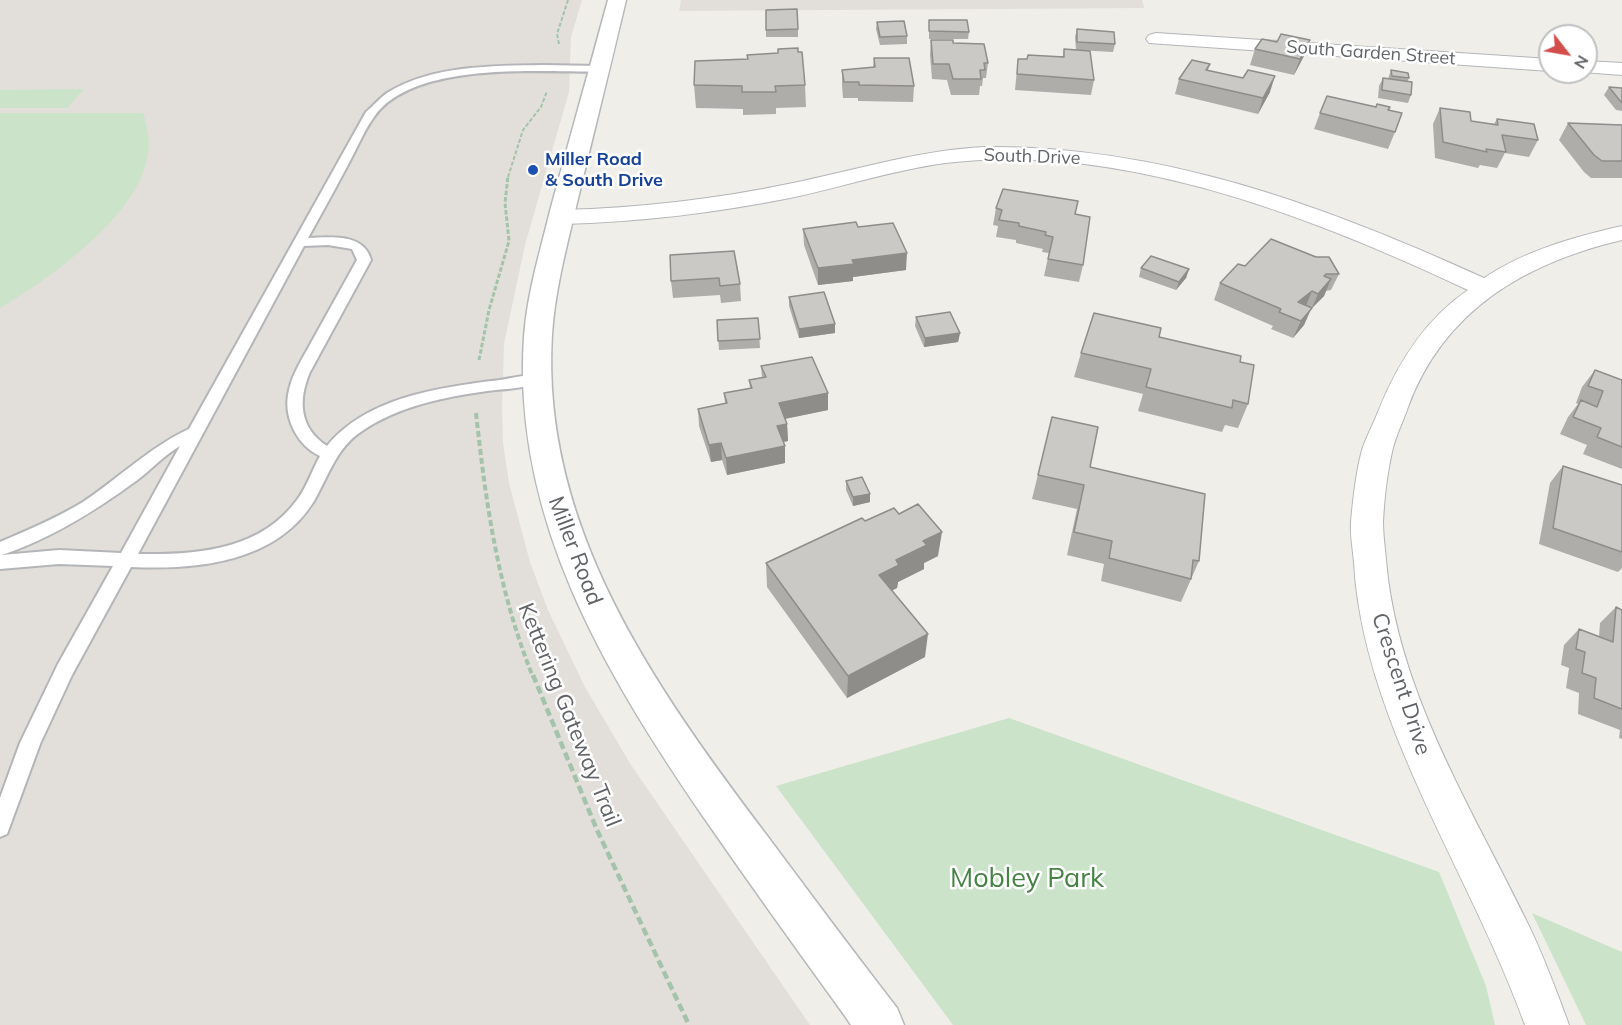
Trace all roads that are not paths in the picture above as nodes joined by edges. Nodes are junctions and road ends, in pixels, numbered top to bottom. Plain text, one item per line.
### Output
1 (617, 0) edge
2 (1156, 39) dead end
3 (1538, 64) edge
4 (1598, 68) edge
5 (600, 69) junction
6 (1622, 69) edge
7 (562, 217) junction
8 (1622, 233) edge
9 (300, 242) junction
10 (1485, 288) junction
11 (536, 380) junction
12 (195, 434) junction
13 (329, 453) junction
14 (0, 549) edge
15 (125, 560) junction
16 (0, 562) edge
17 (0, 827) edge
18 (880, 1025) edge
19 (1547, 1025) edge

1 - 5 main road, Miller Road
2 - 3 street, South Garden Street
4 - 6 street
5 - 7 main road, Miller Road
5 - 9 lane
7 - 10 street, South Drive
7 - 11 main road, Miller Road
8 - 10 street, Crescent Drive
9 - 12 lane
9 - 13 lane
10 - 19 street, Crescent Drive
11 - 13 lane
11 - 18 main road, Miller Road
12 - 14 lane
12 - 15 lane
13 - 15 lane
15 - 16 lane
15 - 17 lane

